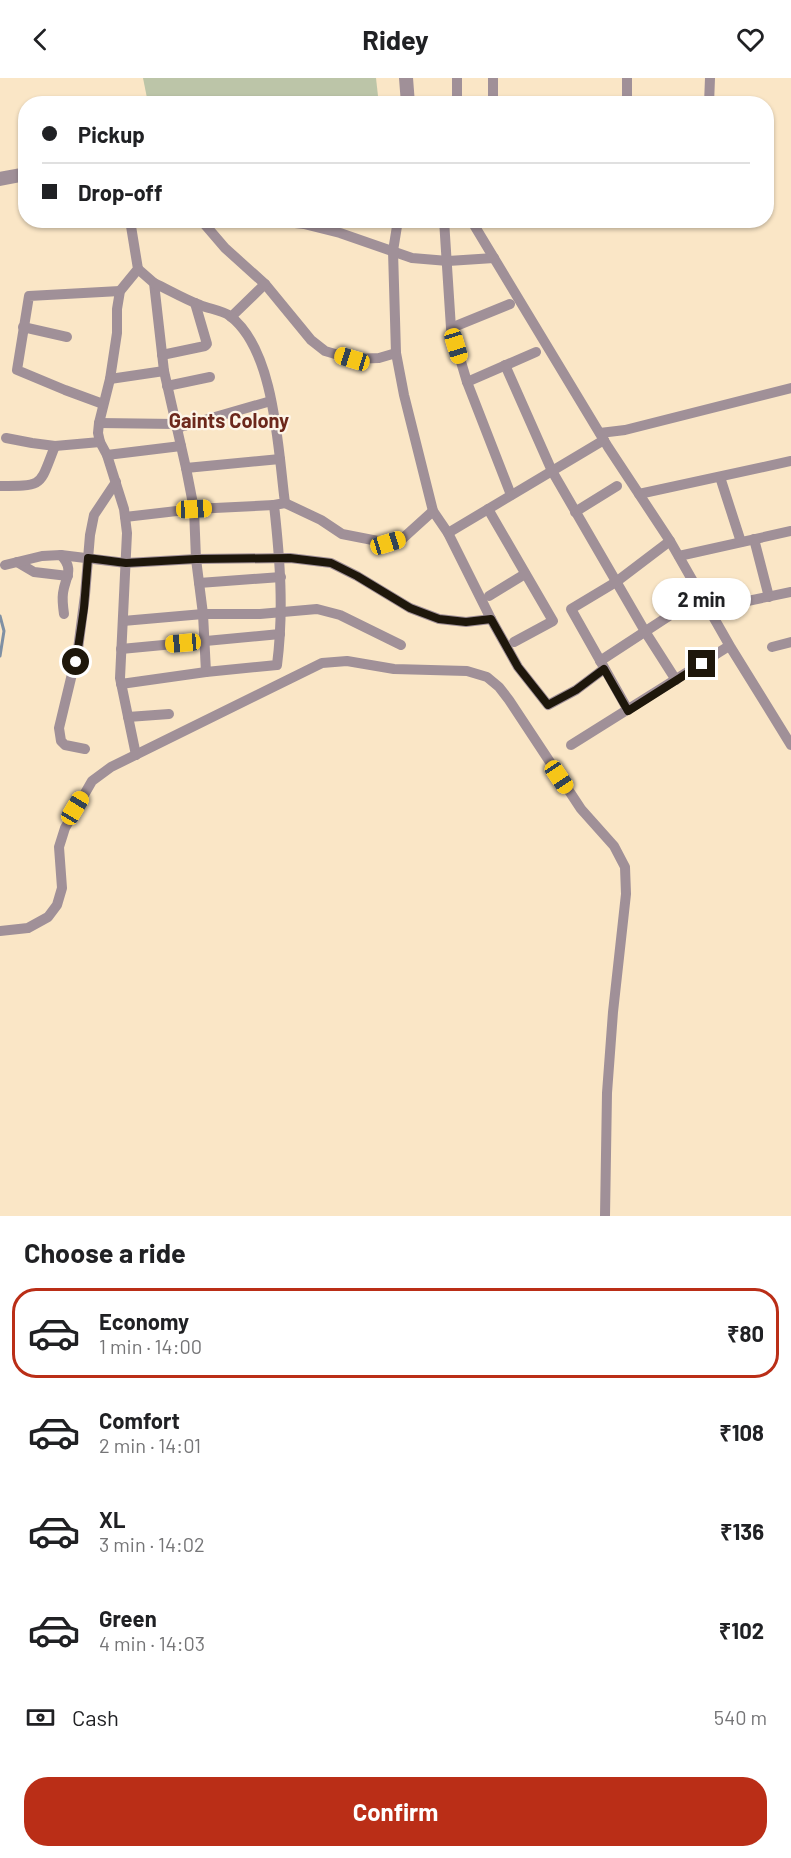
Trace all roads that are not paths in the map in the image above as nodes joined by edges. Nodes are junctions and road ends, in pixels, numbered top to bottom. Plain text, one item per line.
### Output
1 (406, 78) edge
2 (457, 78) edge
3 (493, 78) edge
4 (627, 78) edge
5 (710, 78) edge
6 (407, 96) edge
7 (457, 96) edge
8 (493, 96) edge
9 (627, 96) edge
10 (709, 96) edge
11 (18, 175) edge
12 (0, 178) edge
13 (131, 228) edge
14 (208, 228) edge
15 (322, 228) edge
16 (340, 228) edge
17 (397, 228) edge
18 (445, 228) edge
19 (476, 228) edge
20 (340, 232) junction
21 (393, 251) junction
22 (494, 258) junction
23 (448, 261) junction
24 (138, 269) junction
25 (154, 283) junction
26 (265, 284) junction
27 (120, 291) junction
28 (195, 303) junction
29 (510, 304) dead end
30 (231, 317) junction
31 (23, 327) junction
32 (451, 328) junction
33 (67, 337) dead end
34 (396, 352) junction
35 (536, 352) dead end
36 (162, 355) junction
37 (505, 365) junction
38 (164, 372) junction
39 (210, 377) dead end
40 (110, 379) junction
41 (466, 382) junction
42 (167, 386) junction
43 (791, 388) edge
44 (271, 400) junction
45 (103, 404) junction
46 (99, 423) junction
47 (176, 426) junction
48 (602, 436) junction
49 (6, 438) dead end
50 (100, 442) junction
51 (55, 446) junction
52 (181, 446) junction
53 (107, 454) junction
54 (280, 459) junction
55 (791, 461) edge
56 (186, 468) junction
57 (552, 471) junction
58 (720, 477) junction
59 (116, 482) junction
60 (0, 486) edge
61 (617, 486) dead end
62 (639, 494) junction
63 (512, 495) junction
64 (280, 504) junction
65 (194, 509) junction
66 (488, 509) junction
67 (433, 511) junction
68 (575, 512) junction
69 (125, 517) junction
70 (791, 531) edge
71 (448, 533) junction
72 (754, 539) junction
73 (670, 541) junction
74 (741, 542) junction
75 (61, 555) junction
76 (679, 556) junction
77 (88, 558) junction
78 (280, 558) junction
79 (196, 559) junction
80 (126, 563) junction
81 (525, 574) junction
82 (68, 576) junction
83 (280, 577) junction
84 (616, 582) junction
85 (199, 583) junction
86 (791, 592) edge
87 (701, 595) junction
88 (489, 596) dead end
89 (769, 597) junction
90 (709, 609) junction
91 (281, 612) junction
92 (64, 614) dead end
93 (203, 614) junction
94 (491, 619) junction
95 (123, 621) junction
96 (645, 630) junction
97 (279, 634) junction
98 (203, 642) junction
99 (514, 642) dead end
100 (791, 642) edge
101 (401, 645) dead end
102 (729, 646) junction
103 (772, 647) dead end
104 (122, 648) junction
105 (602, 665) junction
106 (206, 672) junction
107 (676, 680) junction
108 (121, 684) junction
109 (628, 711) junction
110 (169, 714) dead end
111 (128, 717) junction
112 (571, 745) dead end
113 (791, 745) edge
114 (85, 749) dead end
115 (136, 755) junction
116 (0, 931) edge
117 (605, 1216) edge

1 - 6 street
2 - 7 street
3 - 8 street
4 - 9 street
5 - 10 street
11 - 12 street
13 - 24 street
14 - 26 street
15 - 20 street
16 - 20 street
17 - 21 street
18 - 23 street
19 - 22 street
20 - 21 street
21 - 23 street
21 - 34 street
22 - 23 street
22 - 48 street
23 - 32 street
24 - 25 street
24 - 27 street
25 - 28 street
25 - 36 street
26 - 30 street
26 - 34 street
27 - 31 street
27 - 40 street
28 - 30 street
28 - 36 street
29 - 32 street
30 - 44 street
31 - 33 street
31 - 45 street
32 - 41 street
34 - 67 street
35 - 37 street
36 - 38 street
37 - 41 street
37 - 57 street
38 - 40 street
38 - 42 street
39 - 42 street
40 - 45 street
41 - 63 street
42 - 47 street
43 - 48 street
44 - 47 street
44 - 54 street
45 - 46 street
46 - 47 street
46 - 50 street
47 - 52 street
48 - 57 street
48 - 62 street
49 - 51 street
50 - 51 street
50 - 53 street
51 - 60 street
52 - 53 street
52 - 56 street
53 - 59 street
54 - 56 street
54 - 64 street
55 - 58 street
56 - 65 street
57 - 63 street
57 - 68 street
58 - 62 street
58 - 74 street
59 - 69 street
59 - 77 street
61 - 68 street
62 - 73 street
63 - 66 street
64 - 65 street
64 - 67 street
64 - 78 street
65 - 69 street
65 - 79 street
66 - 71 street
66 - 81 street
67 - 71 street
68 - 84 street
69 - 80 street
70 - 72 street
71 - 94 street
72 - 74 street
72 - 89 street
73 - 76 street
73 - 84 street
74 - 76 street
75 - 77 street
75 - 82 street
75 - 82 street
76 - 87 street
77 - 80 street
77 - 114 street
78 - 79 street
78 - 83 street
78 - 94 street
79 - 80 street
79 - 85 street
80 - 95 street
81 - 88 street
81 - 99 street
82 - 92 street
83 - 85 street
83 - 91 street
84 - 96 street
84 - 105 street
85 - 93 street
86 - 89 street
87 - 90 street
87 - 96 street
89 - 90 street
90 - 102 street
91 - 93 street
91 - 97 street
91 - 101 street
93 - 95 street
93 - 98 street
94 - 105 street
95 - 104 street
96 - 105 street
96 - 107 street
97 - 98 street
97 - 106 street
98 - 104 street
98 - 106 street
100 - 103 street
102 - 107 street
102 - 113 street
104 - 108 street
105 - 109 street
106 - 108 street
107 - 109 street
108 - 111 street
109 - 112 street
110 - 111 street
111 - 115 street
115 - 116 street
115 - 117 street

